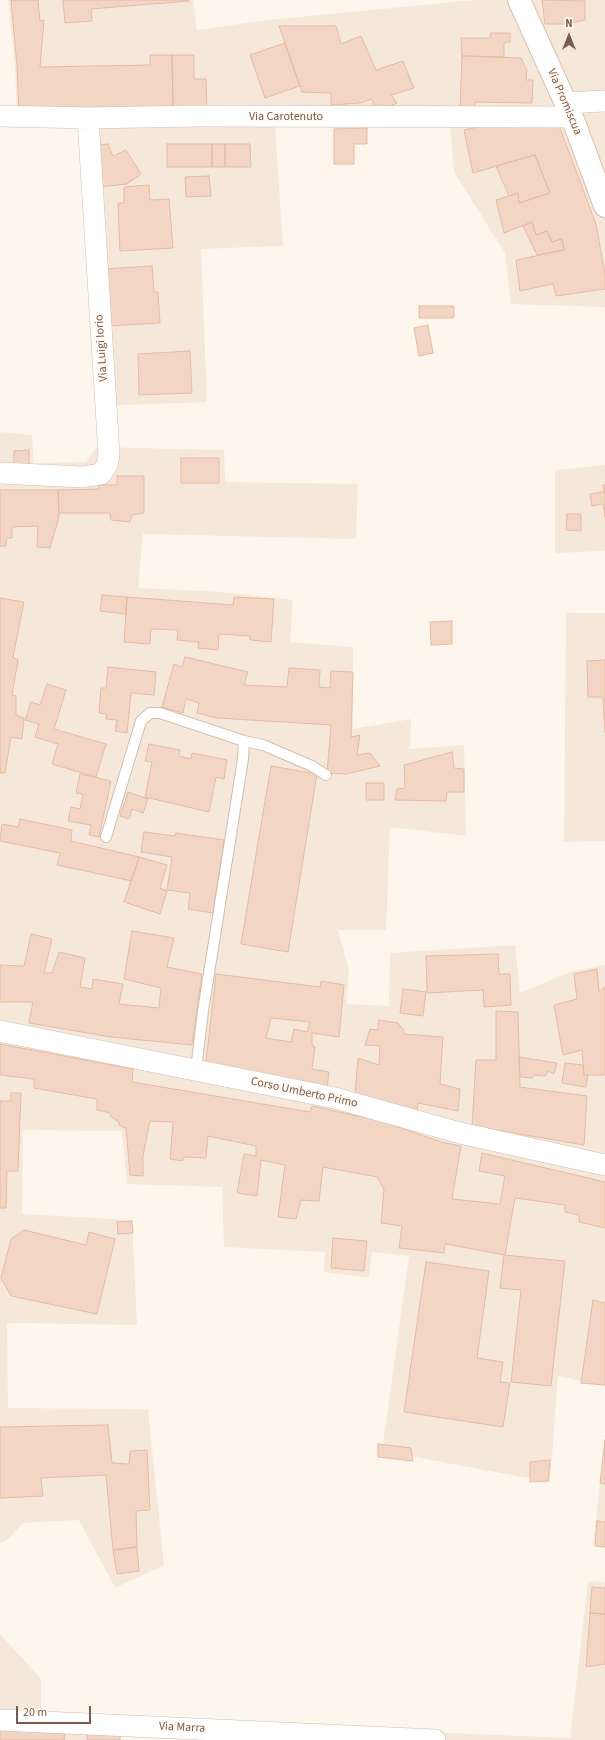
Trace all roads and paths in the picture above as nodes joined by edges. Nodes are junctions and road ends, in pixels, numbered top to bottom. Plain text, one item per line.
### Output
1 (519, 0) edge
2 (605, 101) edge
3 (569, 110) junction
4 (0, 116) edge
5 (88, 118) junction
6 (605, 206) edge
7 (0, 473) edge
8 (244, 741) junction
9 (326, 775) dead end
10 (106, 837) dead end
11 (0, 1031) edge
12 (196, 1070) junction
13 (605, 1165) edge
14 (0, 1720) edge
15 (435, 1740) edge

1 - 3 street, Via Promiscua
2 - 3 street, Via Carotenuto
3 - 5 street, Via Carotenuto
3 - 6 street, Via Promiscua
4 - 5 street, Via Carotenuto
5 - 7 street, Via Luigi Iorio
8 - 9 lane
8 - 10 lane
8 - 12 lane
11 - 12 street, Corso Umberto Primo
12 - 13 street, Corso Umberto Primo
14 - 15 street, Via Marra

